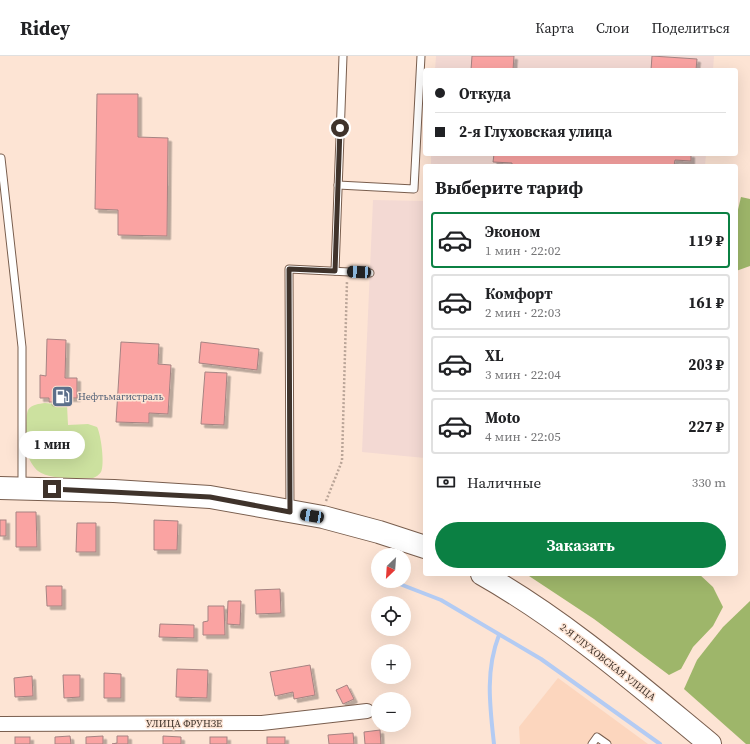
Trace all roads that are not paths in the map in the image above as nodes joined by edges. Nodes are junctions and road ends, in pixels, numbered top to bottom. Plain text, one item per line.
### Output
1 (343, 56) edge
2 (421, 56) edge
3 (1, 158) edge
4 (338, 185) junction
5 (335, 271) junction
6 (370, 273) dead end
7 (0, 488) edge
8 (22, 488) junction
9 (290, 512) junction
10 (423, 546) edge
11 (486, 576) edge
12 (367, 711) dead end
13 (0, 724) edge
14 (592, 744) edge
15 (607, 744) edge
16 (710, 744) edge

1 - 4 lane
2 - 4 lane
3 - 8 lane
4 - 5 lane
5 - 6 lane
5 - 9 lane
7 - 8 highway
8 - 9 highway
9 - 10 highway
11 - 16 highway, 2-Я ГЛУХОВСКАЯ УЛИЦА
12 - 13 street, УЛИЦА ФРУНЗЕ
14 - 15 lane

